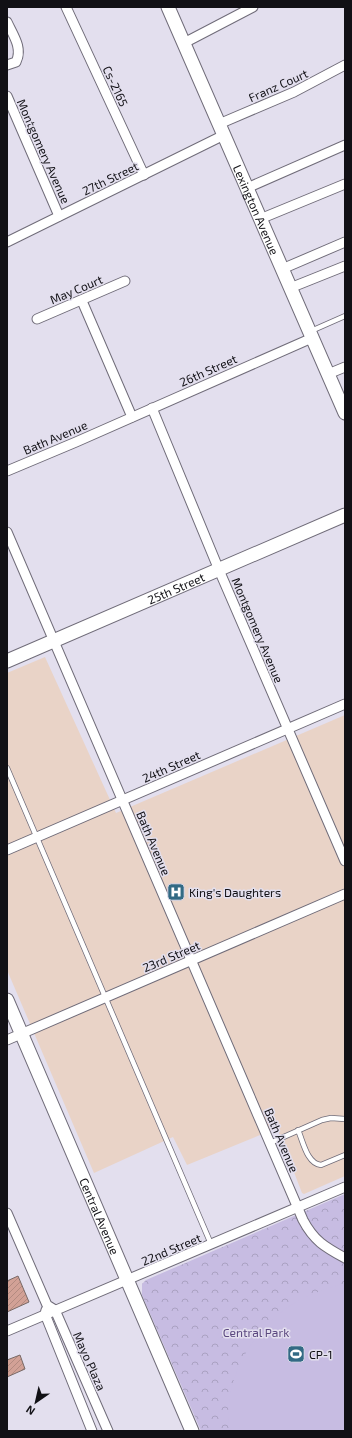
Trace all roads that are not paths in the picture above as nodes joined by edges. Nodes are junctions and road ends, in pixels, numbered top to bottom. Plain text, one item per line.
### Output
1 (66, 7) edge
2 (168, 7) edge
3 (253, 7) edge
4 (7, 22) edge
5 (184, 42) junction
6 (7, 65) edge
7 (345, 66) edge
8 (7, 96) edge
9 (222, 130) junction
10 (345, 145) edge
11 (144, 175) junction
12 (345, 184) edge
13 (247, 188) junction
14 (60, 216) junction
15 (260, 219) junction
16 (7, 242) edge
17 (345, 242) edge
18 (345, 266) edge
19 (282, 269) junction
20 (125, 281) dead end
21 (290, 288) junction
22 (82, 301) junction
23 (345, 316) edge
24 (37, 319) dead end
25 (310, 335) junction
26 (345, 367) edge
27 (328, 374) junction
28 (340, 391) edge
29 (152, 408) junction
30 (345, 413) edge
31 (132, 417) junction
32 (113, 425) joint
33 (7, 471) edge
34 (345, 515) edge
35 (7, 532) edge
36 (219, 570) junction
37 (54, 641) junction
38 (7, 661) edge
39 (345, 704) edge
40 (287, 729) junction
41 (7, 768) edge
42 (123, 801) junction
43 (37, 837) junction
44 (7, 850) edge
45 (345, 861) edge
46 (345, 894) edge
47 (191, 961) junction
48 (106, 997) junction
49 (7, 1000) edge
50 (22, 1034) junction
51 (7, 1040) edge
52 (345, 1119) edge
53 (298, 1130) junction
54 (270, 1143) junction
55 (345, 1155) edge
56 (345, 1187) edge
57 (298, 1207) junction
58 (7, 1213) edge
59 (211, 1244) junction
60 (345, 1258) edge
61 (128, 1280) junction
62 (47, 1305) junction
63 (55, 1310) junction
64 (45, 1314) junction
65 (7, 1331) edge
66 (92, 1431) edge
67 (108, 1431) edge
68 (192, 1431) edge

1 - 11 street, Cs-2165
2 - 5 street, Lexington Avenue
3 - 5 street
4 - 6 street
5 - 9 street, Lexington Avenue
7 - 9 street, Franz Court
8 - 14 street, Montgomery Avenue
9 - 11 street, 27th Street
9 - 13 street, Lexington Avenue
10 - 13 street
11 - 14 street, 27th Street
12 - 15 street
13 - 15 street, Lexington Avenue
14 - 16 street, 27th Street
15 - 19 street, Lexington Avenue
17 - 19 street
18 - 21 street
19 - 21 street, Lexington Avenue
20 - 22 street, May Court
21 - 25 street, Lexington Avenue
22 - 24 street, May Court
22 - 31 street
23 - 25 lane
25 - 27 street, Lexington Avenue
25 - 29 street, 26th Street
26 - 27 street
27 - 28 street, Lexington Avenue
28 - 30 street, Lexington Avenue
29 - 31 street, 26th Street
29 - 36 street, Montgomery Avenue
31 - 32 street, 26th Street
32 - 33 street, Bath Avenue
34 - 36 street, 25th Street
35 - 37 street, Bath Avenue
36 - 37 street, 25th Street
36 - 40 street, Montgomery Avenue
37 - 38 street, 25th Street
37 - 42 street, Bath Avenue
39 - 40 street, 24th Street
40 - 42 street, 24th Street
40 - 45 street, Montgomery Avenue
41 - 43 lane
42 - 43 street, 24th Street
42 - 47 street, Bath Avenue
43 - 44 street, 24th Street
43 - 48 lane
46 - 47 street, 23rd Street
47 - 48 street, 23rd Street
47 - 54 street, Bath Avenue
48 - 50 street, 23rd Street
48 - 59 lane
49 - 50 street, Central Avenue
50 - 51 street, 23rd Street
50 - 61 street, Central Avenue
52 - 53 lane
53 - 54 lane
53 - 55 lane
54 - 57 street, Bath Avenue
56 - 57 street, 22nd Street
57 - 59 street, 22nd Street
57 - 60 street, Bath Avenue
58 - 62 street
59 - 61 street, 22nd Street
61 - 63 street, 22nd Street
61 - 68 street, Central Avenue
62 - 63 street
62 - 64 street
63 - 64 street, 22nd Street
63 - 67 street, Mayo Plaza
64 - 65 street, 22nd Street
64 - 66 street, Mayo Plaza

